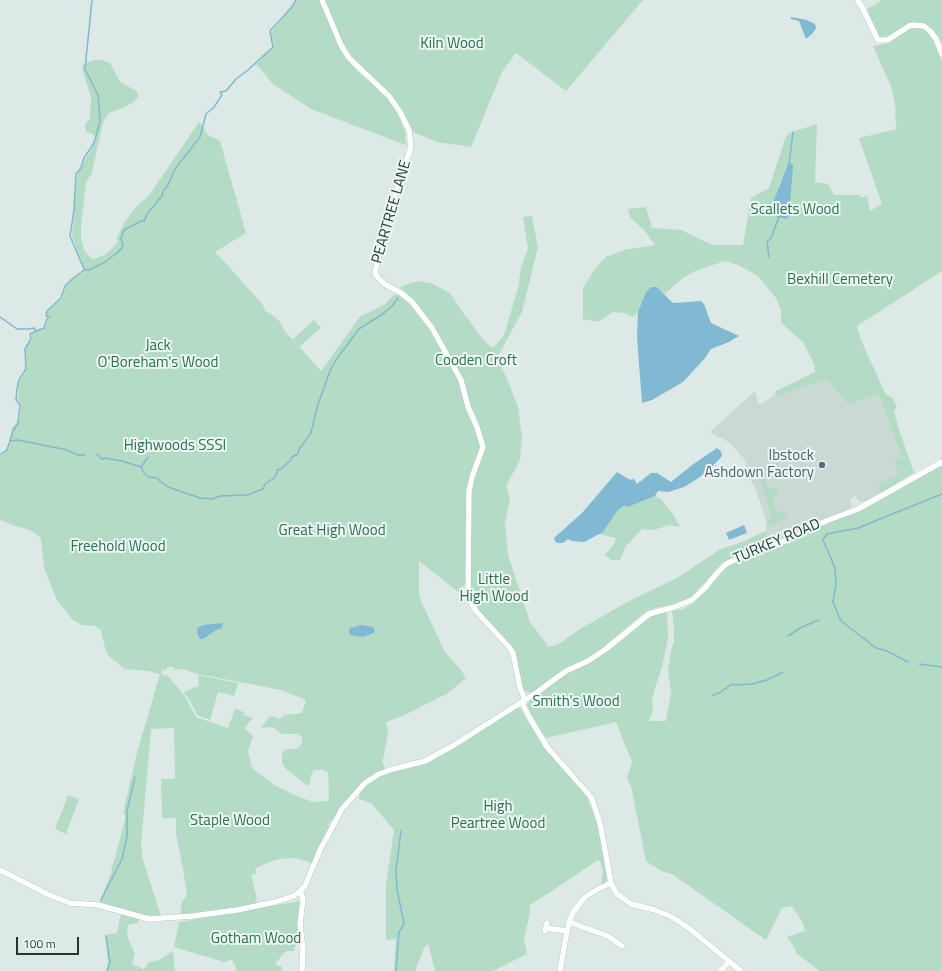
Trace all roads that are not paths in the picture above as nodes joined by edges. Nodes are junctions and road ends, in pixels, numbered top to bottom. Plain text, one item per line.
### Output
1 (322, 0) edge
2 (857, 0) edge
3 (942, 54) edge
4 (942, 462) edge
5 (524, 701) junction
6 (0, 870) edge
7 (611, 883) junction
8 (300, 892) junction
9 (569, 922) junction
10 (546, 927) dead end
11 (567, 931) junction
12 (622, 946) dead end
13 (729, 962) junction
14 (302, 971) edge
15 (560, 971) edge
16 (720, 971) edge
17 (741, 971) edge

1 - 5 street, PEARTREE LANE
2 - 3 street
4 - 5 street, TURKEY ROAD
5 - 7 street, PEARTREE LANE
5 - 8 street, TURKEY ROAD
6 - 8 street
7 - 9 street
7 - 13 street, PEARTREE LANE
8 - 14 street
9 - 11 street
9 - 12 street
10 - 11 street
11 - 15 street
13 - 16 street
13 - 17 street, PEARTREE LANE

